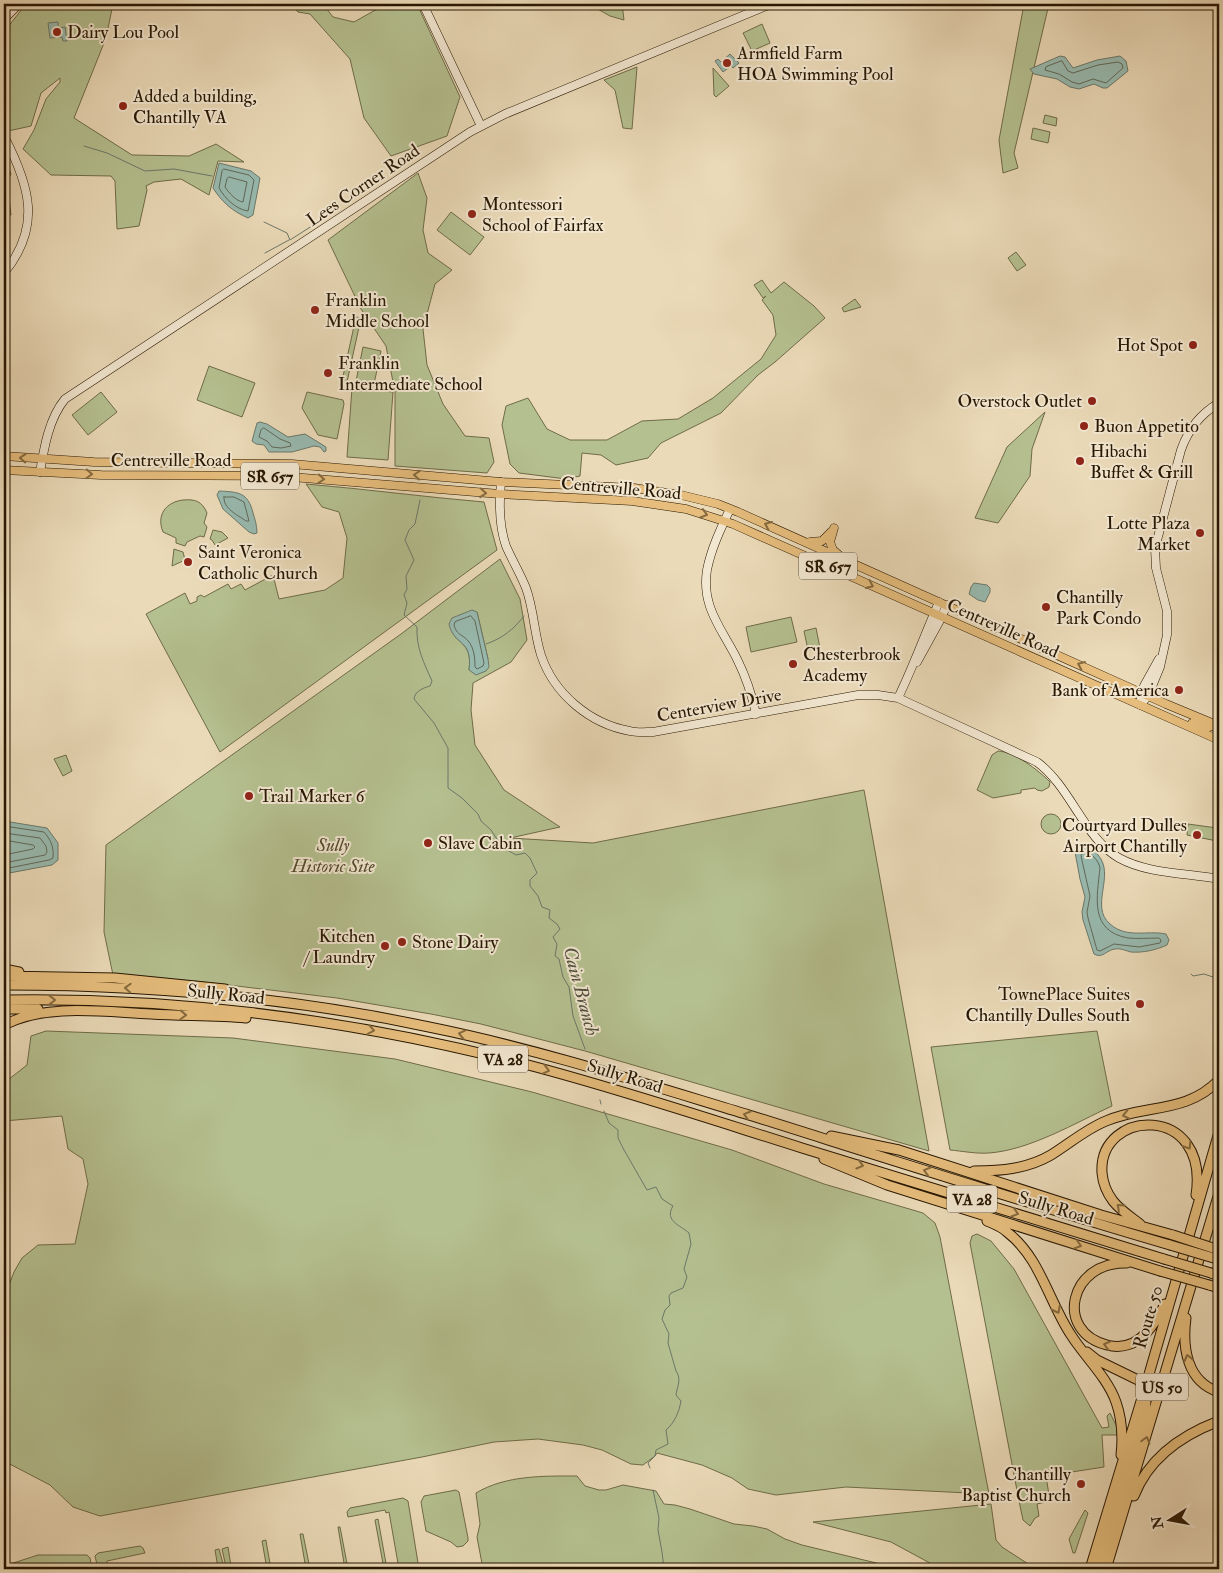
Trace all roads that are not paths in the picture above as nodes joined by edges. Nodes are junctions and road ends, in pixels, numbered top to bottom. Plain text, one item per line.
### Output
1 (19, 4) edge
2 (423, 4) edge
3 (771, 4) edge
4 (4, 19) edge
5 (480, 126) junction
6 (4, 136) edge
7 (4, 273) edge
8 (1219, 403) edge
9 (4, 456) edge
10 (42, 459) junction
11 (4, 470) edge
12 (40, 472) junction
13 (501, 482) junction
14 (500, 494) junction
15 (730, 509) junction
16 (725, 521) junction
17 (805, 541) junction
18 (844, 559) junction
19 (943, 603) junction
20 (938, 615) junction
21 (1145, 694) junction
22 (898, 698) junction
23 (1140, 705) junction
24 (756, 714) junction
25 (1171, 719) junction
26 (1217, 725) edge
27 (1219, 740) edge
28 (1219, 879) edge
29 (4, 969) edge
30 (4, 976) edge
31 (52, 976) junction
32 (4, 985) edge
33 (4, 1000) edge
34 (264, 1000) junction
35 (4, 1010) edge
36 (83, 1012) junction
37 (323, 1022) junction
38 (4, 1025) edge
39 (1219, 1080) edge
40 (794, 1129) junction
41 (1219, 1132) edge
42 (780, 1140) junction
43 (964, 1171) junction
44 (1219, 1193) edge
45 (965, 1209) junction
46 (1219, 1209) edge
47 (1191, 1225) junction
48 (1161, 1232) junction
49 (1207, 1233) junction
50 (1219, 1254) edge
51 (1137, 1264) junction
52 (1215, 1275) edge
53 (1175, 1283) junction
54 (1191, 1287) junction
55 (1219, 1288) edge
56 (1071, 1335) junction
57 (1145, 1388) junction
58 (1219, 1392) edge
59 (1219, 1421) edge
60 (1115, 1489) junction
61 (1090, 1569) edge
62 (1098, 1569) edge
63 (1106, 1569) edge

1 - 4 street
2 - 5 street
3 - 5 street, Lees Corner Road
5 - 10 street, Lees Corner Road
6 - 7 street
8 - 21 street
10 -> 9 main road, Centreville Road / SR 657
10 - 12 street, Lees Corner Road
13 -> 10 main road, Centreville Road / SR 657
11 - 12 main road, Centreville Road / SR 657
12 -> 14 main road, Centreville Road / SR 657
13 - 14 street, Centerview Drive
13 - 15 main road, Centreville Road / SR 657
14 -> 16 main road, Centreville Road / SR 657
14 - 24 street, Centerview Drive
15 - 16 street
17 -> 15 main road, Centreville Road / SR 657
16 -> 20 main road, Centreville Road / SR 657
16 - 24 street
17 - 18 main road, Centreville Road / SR 657
17 - 18 main road
18 - 19 main road, Centreville Road / SR 657
19 - 20 street
21 -> 19 main road, Centreville Road / SR 657
20 - 22 street
20 - 23 main road, Centreville Road / SR 657
21 - 23 street
21 - 26 main road, Centreville Road / SR 657
22 - 24 street, Centerview Drive
22 - 28 street, Centerview Drive
23 - 25 main road, Centreville Road / SR 657
25 - 26 main road
25 - 27 main road, Centreville Road / SR 657
29 - 31 highway
30 - 31 highway
31 - 34 highway
34 -> 32 highway, Sully Road / VA 28
33 -> 37 highway, Sully Road / VA 28
40 -> 34 highway, Sully Road / VA 28
35 - 36 highway
36 -> 37 highway
36 - 38 highway
37 -> 42 highway, Sully Road / VA 28
39 -> 43 highway
40 - 43 highway
50 -> 40 highway, Sully Road / VA 28, bridge
41 - 47 highway, Route 50 / US 50
42 - 45 highway
42 -> 52 highway, Sully Road / VA 28, bridge
43 - 48 highway
44 - 49 highway, Route 50 / US 50
45 -> 51 highway
45 -> 56 highway
46 - 49 highway
48 -> 47 highway
47 - 53 highway, Route 50 / US 50
48 - 50 highway, bridge
49 - 54 highway, Route 50 / US 50
53 -> 51 highway
51 - 55 highway, bridge
53 - 57 highway, Route 50 / US 50
58 -> 54 highway
63 -> 54 highway, Route 50 / US 50
56 - 57 highway
56 - 60 highway
57 - 60 highway, Route 50 / US 50
57 - 62 highway
59 - 63 highway
60 - 61 highway, Route 50 / US 50

